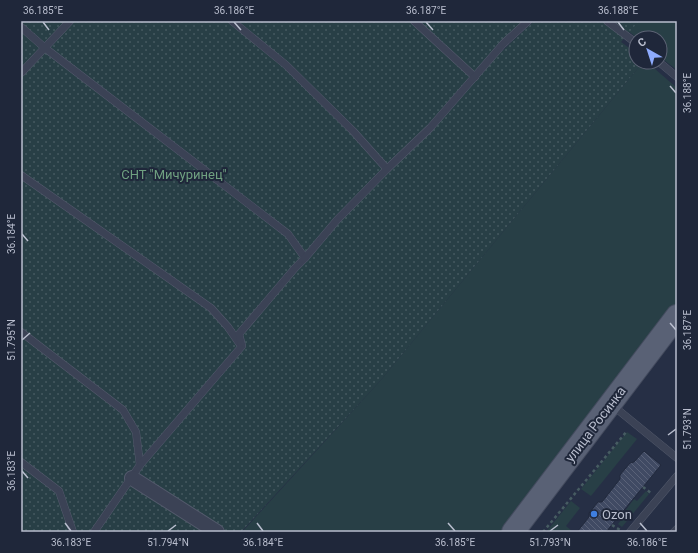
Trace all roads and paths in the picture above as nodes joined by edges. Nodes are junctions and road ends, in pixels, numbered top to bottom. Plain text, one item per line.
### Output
1 (70, 21) edge
2 (232, 21) edge
3 (414, 21) edge
4 (528, 21) edge
5 (607, 21) edge
6 (21, 27) edge
7 (628, 37) edge
8 (45, 48) junction
9 (668, 70) edge
10 (21, 73) edge
11 (475, 77) junction
12 (677, 77) edge
13 (386, 169) junction
14 (21, 175) edge
15 (305, 258) junction
16 (677, 316) edge
17 (21, 332) edge
18 (242, 346) junction
19 (610, 403) junction
20 (633, 422) junction
21 (677, 458) edge
22 (21, 462) edge
23 (140, 465) junction
24 (677, 476) edge
25 (132, 478) junction
26 (612, 525) dead end
27 (677, 529) edge
28 (73, 532) edge
29 (94, 532) edge
30 (217, 532) edge
31 (513, 532) edge
32 (543, 532) edge
33 (622, 532) edge
34 (630, 532) edge
35 (674, 532) edge

1 - 8 lane
2 - 13 lane
3 - 11 lane
4 - 11 lane
5 - 7 lane
6 - 8 lane
8 - 10 lane
8 - 15 lane
9 - 12 lane
11 - 13 lane
13 - 15 lane
14 - 18 lane
15 - 18 lane
16 - 19 main road, улица Росинка
17 - 23 lane
18 - 23 lane
19 - 20 lane
19 - 31 main road, улица Росинка
20 - 21 lane
20 - 32 path
22 - 28 lane
23 - 25 lane
24 - 34 lane
25 - 29 lane
25 - 30 street
26 - 33 path
27 - 35 lane

